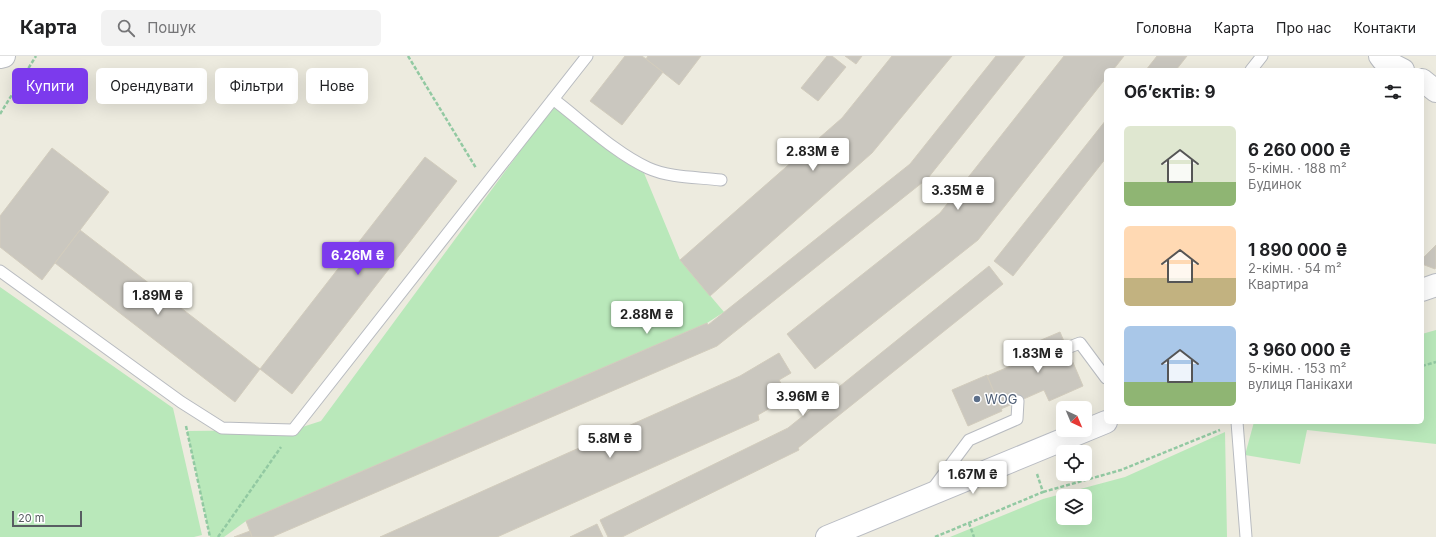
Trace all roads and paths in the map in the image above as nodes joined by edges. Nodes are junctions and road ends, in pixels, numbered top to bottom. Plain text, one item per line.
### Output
1 (4, 56) edge
2 (36, 56) edge
3 (408, 56) edge
4 (587, 56) edge
5 (1262, 56) edge
6 (1380, 56) edge
7 (0, 57) edge
8 (1253, 68) edge
9 (1399, 68) edge
10 (1424, 82) edge
11 (1436, 91) edge
12 (553, 99) junction
13 (0, 114) edge
14 (721, 180) dead end
15 (486, 184) junction
16 (0, 271) edge
17 (1436, 285) edge
18 (1424, 289) edge
19 (1067, 348) dead end
20 (1436, 362) edge
21 (1424, 365) edge
22 (1104, 375) edge
23 (1018, 401) dead end
24 (181, 402) junction
25 (1104, 423) edge
26 (1235, 424) edge
27 (1237, 424) edge
28 (293, 430) junction
29 (1030, 454) junction
30 (1043, 492) junction
31 (928, 495) junction
32 (969, 522) junction
33 (210, 537) edge
34 (218, 537) edge
35 (827, 537) edge
36 (935, 537) edge
37 (974, 537) edge
38 (1246, 537) edge

1 - 7 street
2 - 13 path
3 - 15 path
4 - 12 lane
5 - 8 lane
6 - 9 street
10 - 11 street
12 - 14 lane
12 - 15 lane
15 - 28 lane
16 - 24 lane
17 - 18 street
19 - 22 lane
20 - 21 path
23 - 31 lane
24 - 28 lane
24 - 33 path
25 - 29 street
26 - 30 path
27 - 38 lane
28 - 34 path
29 - 30 path
29 - 31 street
30 - 32 path
31 - 35 street
32 - 36 path
32 - 37 path

